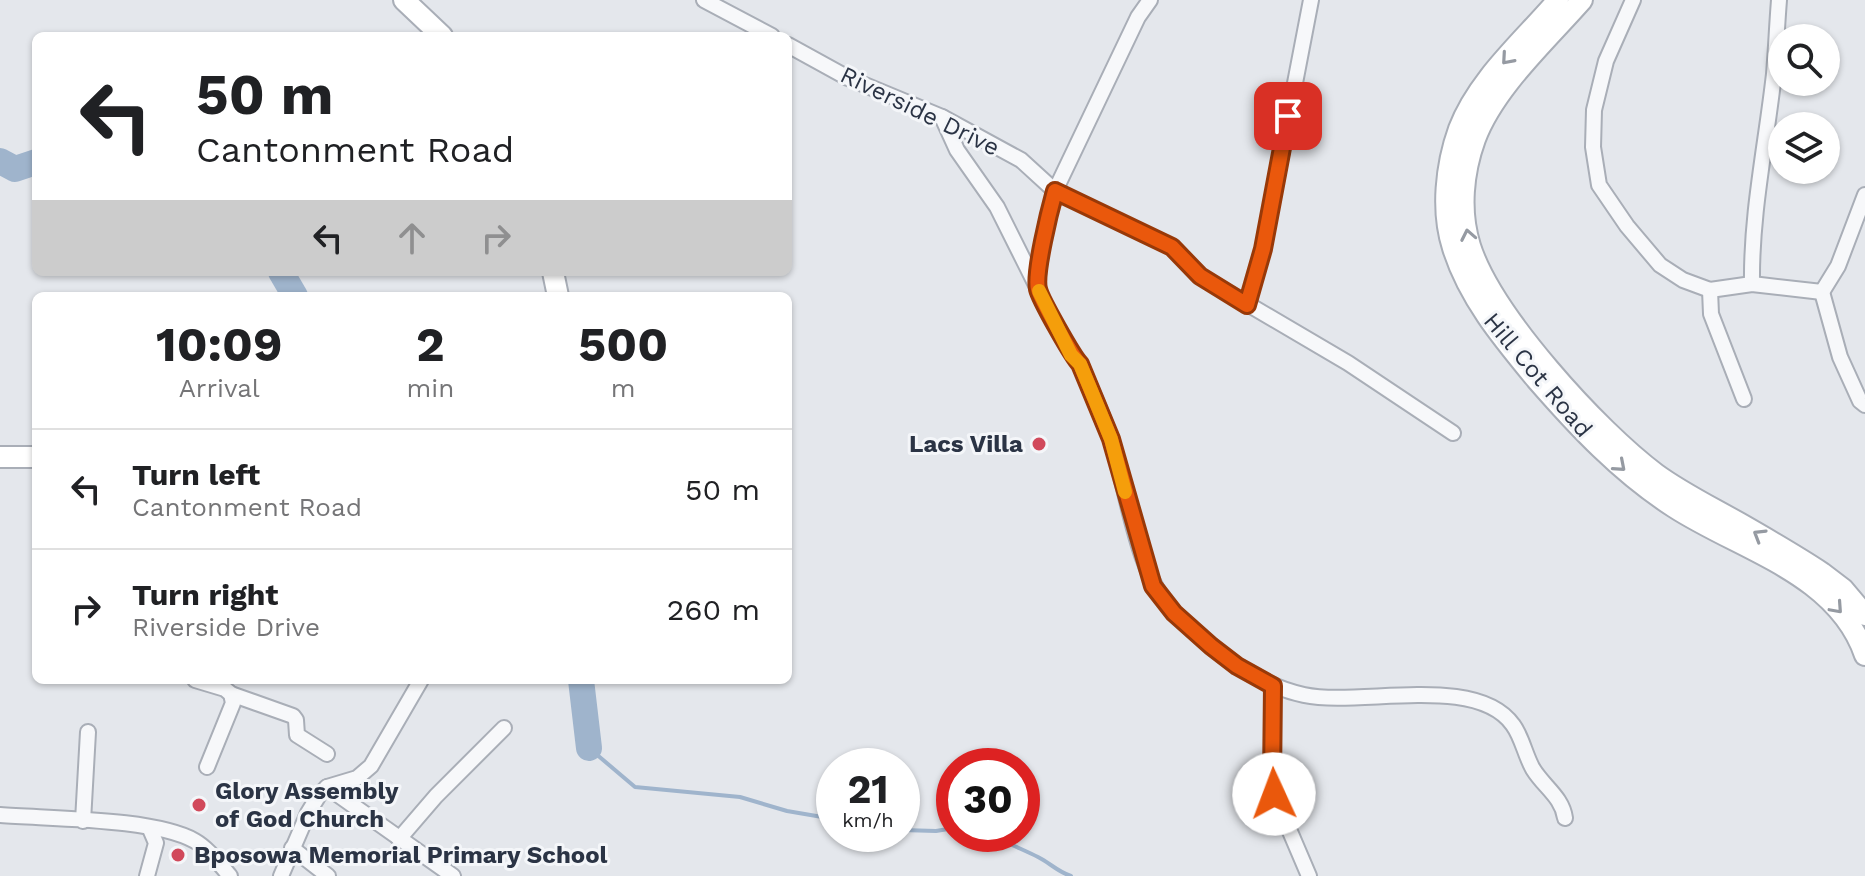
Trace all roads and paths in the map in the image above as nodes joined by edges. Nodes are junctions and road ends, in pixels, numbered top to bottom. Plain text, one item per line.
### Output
1 (404, 0) edge
2 (704, 0) edge
3 (1150, 0) edge
4 (1311, 0) edge
5 (1558, 0) edge
6 (1582, 0) edge
7 (1633, 0) edge
8 (1779, 0) edge
9 (438, 32) edge
10 (764, 32) edge
11 (792, 47) edge
12 (942, 117) junction
13 (1055, 191) junction
14 (1865, 195) edge
15 (1752, 284) junction
16 (1037, 288) junction
17 (1710, 290) junction
18 (1822, 292) junction
19 (1247, 305) junction
20 (1744, 399) dead end
21 (1865, 405) edge
22 (1453, 433) dead end
23 (0, 457) edge
24 (32, 457) edge
25 (1865, 615) edge
26 (1865, 655) edge
27 (208, 684) edge
28 (419, 684) edge
29 (1273, 686) junction
30 (231, 694) junction
31 (504, 728) dead end
32 (88, 732) dead end
33 (327, 754) dead end
34 (207, 767) dead end
35 (327, 787) junction
36 (0, 815) edge
37 (1565, 818) dead end
38 (83, 821) junction
39 (150, 829) junction
40 (399, 839) junction
41 (292, 848) junction
42 (147, 876) edge
43 (230, 876) edge
44 (281, 876) edge
45 (328, 876) edge
46 (453, 876) edge
47 (1309, 876) edge

1 - 9 main road
2 - 10 street
3 - 13 street
4 - 19 street
5 -> 26 main road, Hill Cot Road
25 -> 6 main road, Hill Cot Road
7 - 17 street
8 - 15 street
11 - 12 street, Riverside Drive
12 - 13 street, Riverside Drive
12 - 16 street
13 - 16 street
13 - 19 street, Riverside Drive
14 - 18 street
15 - 17 street
15 - 18 street
16 - 29 street
17 - 20 street
18 - 21 street
19 - 22 street, Riverside Drive
23 - 24 main road
27 - 30 street
28 - 35 street
29 - 37 street
29 - 47 street
30 - 33 street
30 - 34 street
31 - 40 street
32 - 38 street
35 - 40 street
35 - 41 street
36 - 38 street
38 - 39 street
39 - 42 street
39 - 43 street
40 - 46 street
41 - 44 street
41 - 45 street

